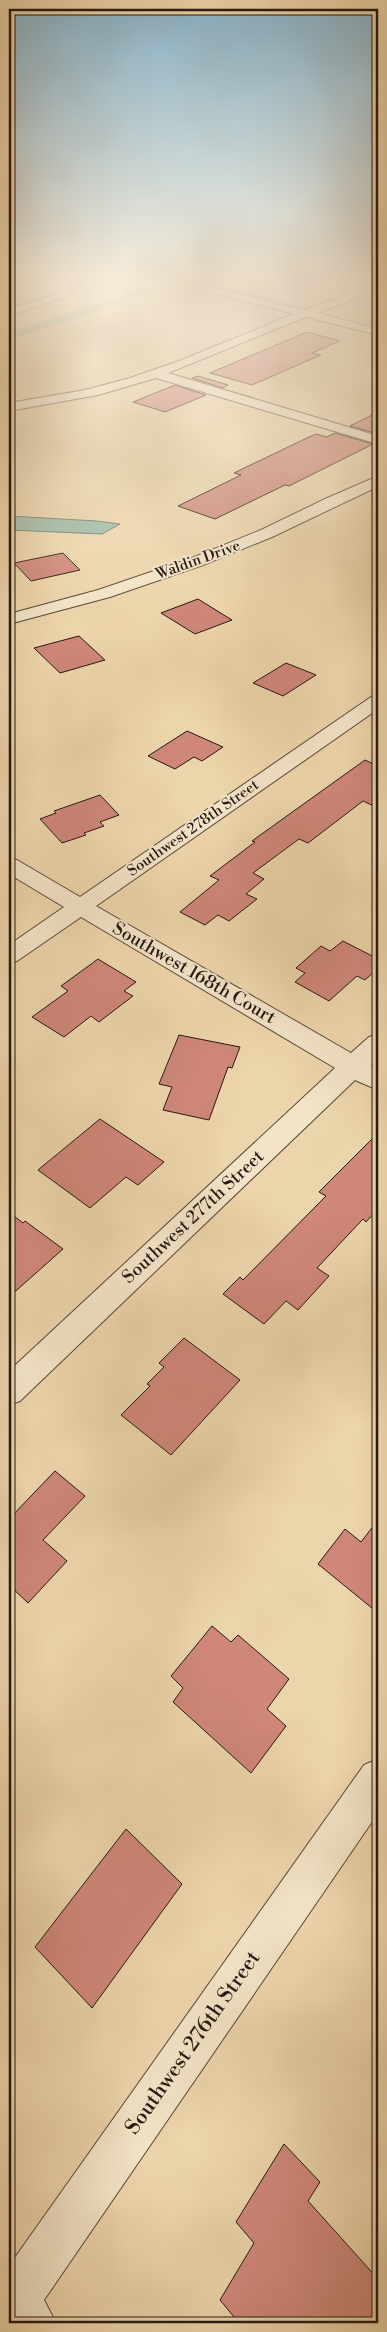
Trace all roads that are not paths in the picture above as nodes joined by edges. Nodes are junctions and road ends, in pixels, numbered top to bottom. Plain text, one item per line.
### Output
1 (103, 389) edge
2 (207, 389) edge
3 (9, 407) edge
4 (378, 440) edge
5 (378, 480) edge
6 (9, 618) edge
7 (378, 701) edge
8 (9, 865) edge
9 (80, 906) junction
10 (9, 956) edge
11 (378, 1043) edge
12 (354, 1066) junction
13 (378, 1081) edge
14 (9, 1391) edge
15 (378, 1779) edge
16 (18, 2310) edge

1 - 3 street
2 - 4 street
5 - 6 street, Waldin Drive
7 - 9 street, Southwest 278th Street
8 - 9 street, Southwest 168th Court
9 - 10 street, Southwest 278th Street
9 - 12 street, Southwest 168th Court
11 - 12 street, Southwest 277th Street
12 - 13 street, Southwest 168th Court
12 - 14 street, Southwest 277th Street
15 - 16 street, Southwest 276th Street

